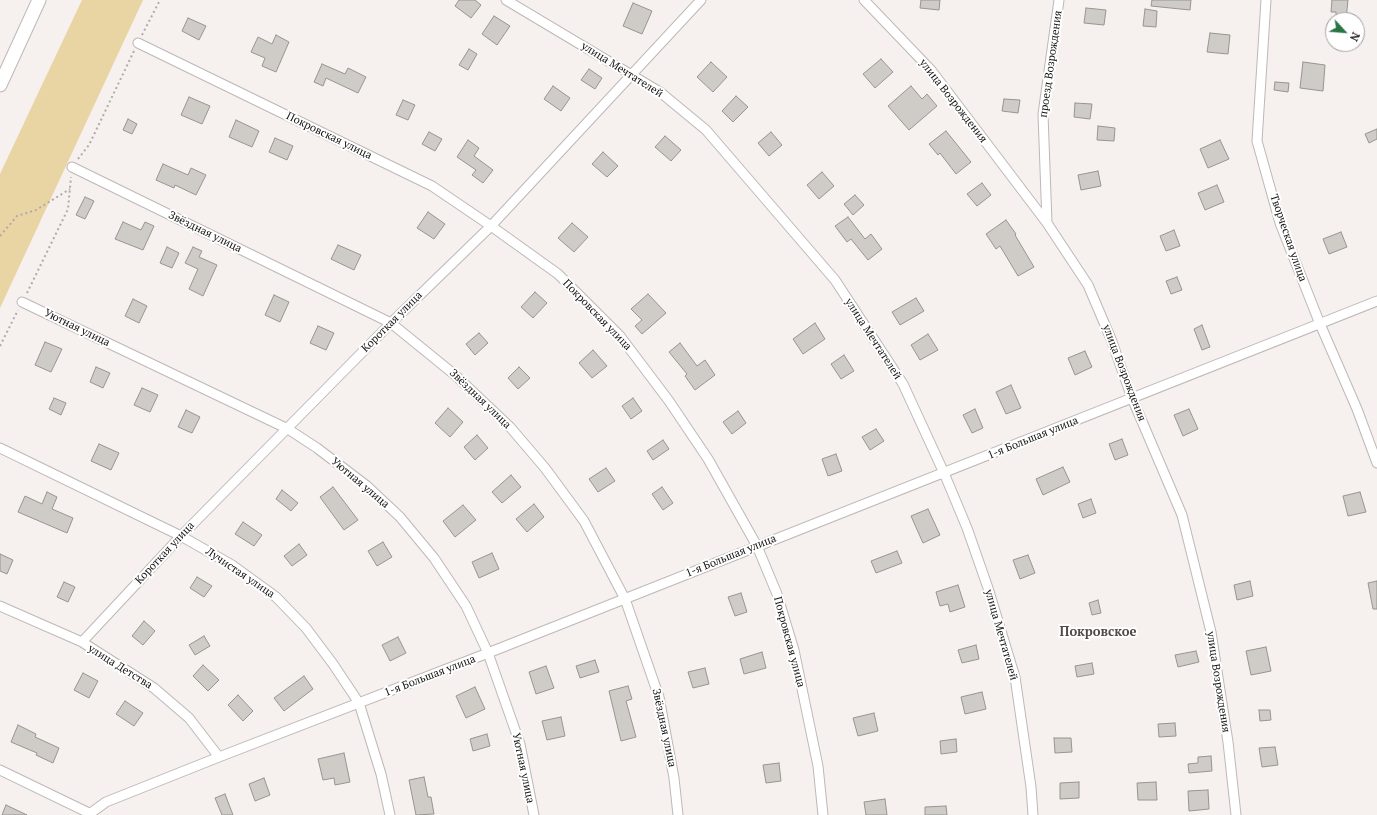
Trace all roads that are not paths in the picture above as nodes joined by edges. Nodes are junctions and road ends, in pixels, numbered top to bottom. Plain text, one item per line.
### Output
1 (39, 0) edge
2 (506, 0) edge
3 (701, 0) edge
4 (864, 0) edge
5 (1059, 0) edge
6 (1266, 0) edge
7 (138, 43) dead end
8 (632, 74) junction
9 (0, 85) edge
10 (72, 167) dead end
11 (1047, 223) junction
12 (491, 226) junction
13 (1377, 301) edge
14 (22, 302) dead end
15 (391, 323) junction
16 (1320, 324) junction
17 (1132, 398) junction
18 (288, 429) junction
19 (0, 448) edge
20 (1377, 463) edge
21 (944, 472) junction
22 (181, 536) junction
23 (757, 546) junction
24 (625, 599) junction
25 (0, 606) edge
26 (82, 642) junction
27 (488, 653) junction
28 (358, 704) junction
29 (219, 757) junction
30 (0, 770) edge
31 (89, 814) edge
32 (390, 815) edge
33 (534, 815) edge
34 (678, 815) edge
35 (823, 815) edge
36 (1033, 815) edge
37 (1236, 815) edge

1 - 9 main road
2 - 8 street, улица Мечтателей
3 - 8 street, Короткая улица
4 - 11 street, улица Возрождения
5 - 11 street, проезд Возрождения
6 - 16 street, Творческая улица
7 - 12 street, Покровская улица
8 - 12 street, Короткая улица
8 - 21 street, улица Мечтателей
10 - 15 street, Звёздная улица
11 - 17 street, улица Возрождения
12 - 15 street, Короткая улица
12 - 23 street, Покровская улица
13 - 16 street, 1-я Большая улица
14 - 18 street, Уютная улица
15 - 18 street, Короткая улица
15 - 24 street, Звёздная улица
16 - 17 street, 1-я Большая улица
16 - 20 street, Творческая улица
17 - 21 street, 1-я Большая улица
17 - 37 street, улица Возрождения
18 - 22 street, Короткая улица
18 - 27 street, Уютная улица
19 - 22 street, Лучистая улица
21 - 23 street, 1-я Большая улица
21 - 36 street, улица Мечтателей
22 - 26 street, Короткая улица
22 - 28 street, Лучистая улица
23 - 24 street, 1-я Большая улица
23 - 35 street, Покровская улица
24 - 27 street, 1-я Большая улица
24 - 34 street, Звёздная улица
25 - 26 street, улица Детства
26 - 29 street, улица Детства
27 - 28 street, 1-я Большая улица
27 - 33 street, Уютная улица
28 - 29 street, 1-я Большая улица
28 - 32 street, Лучистая улица
29 - 31 street, 1-я Большая улица
30 - 31 street

